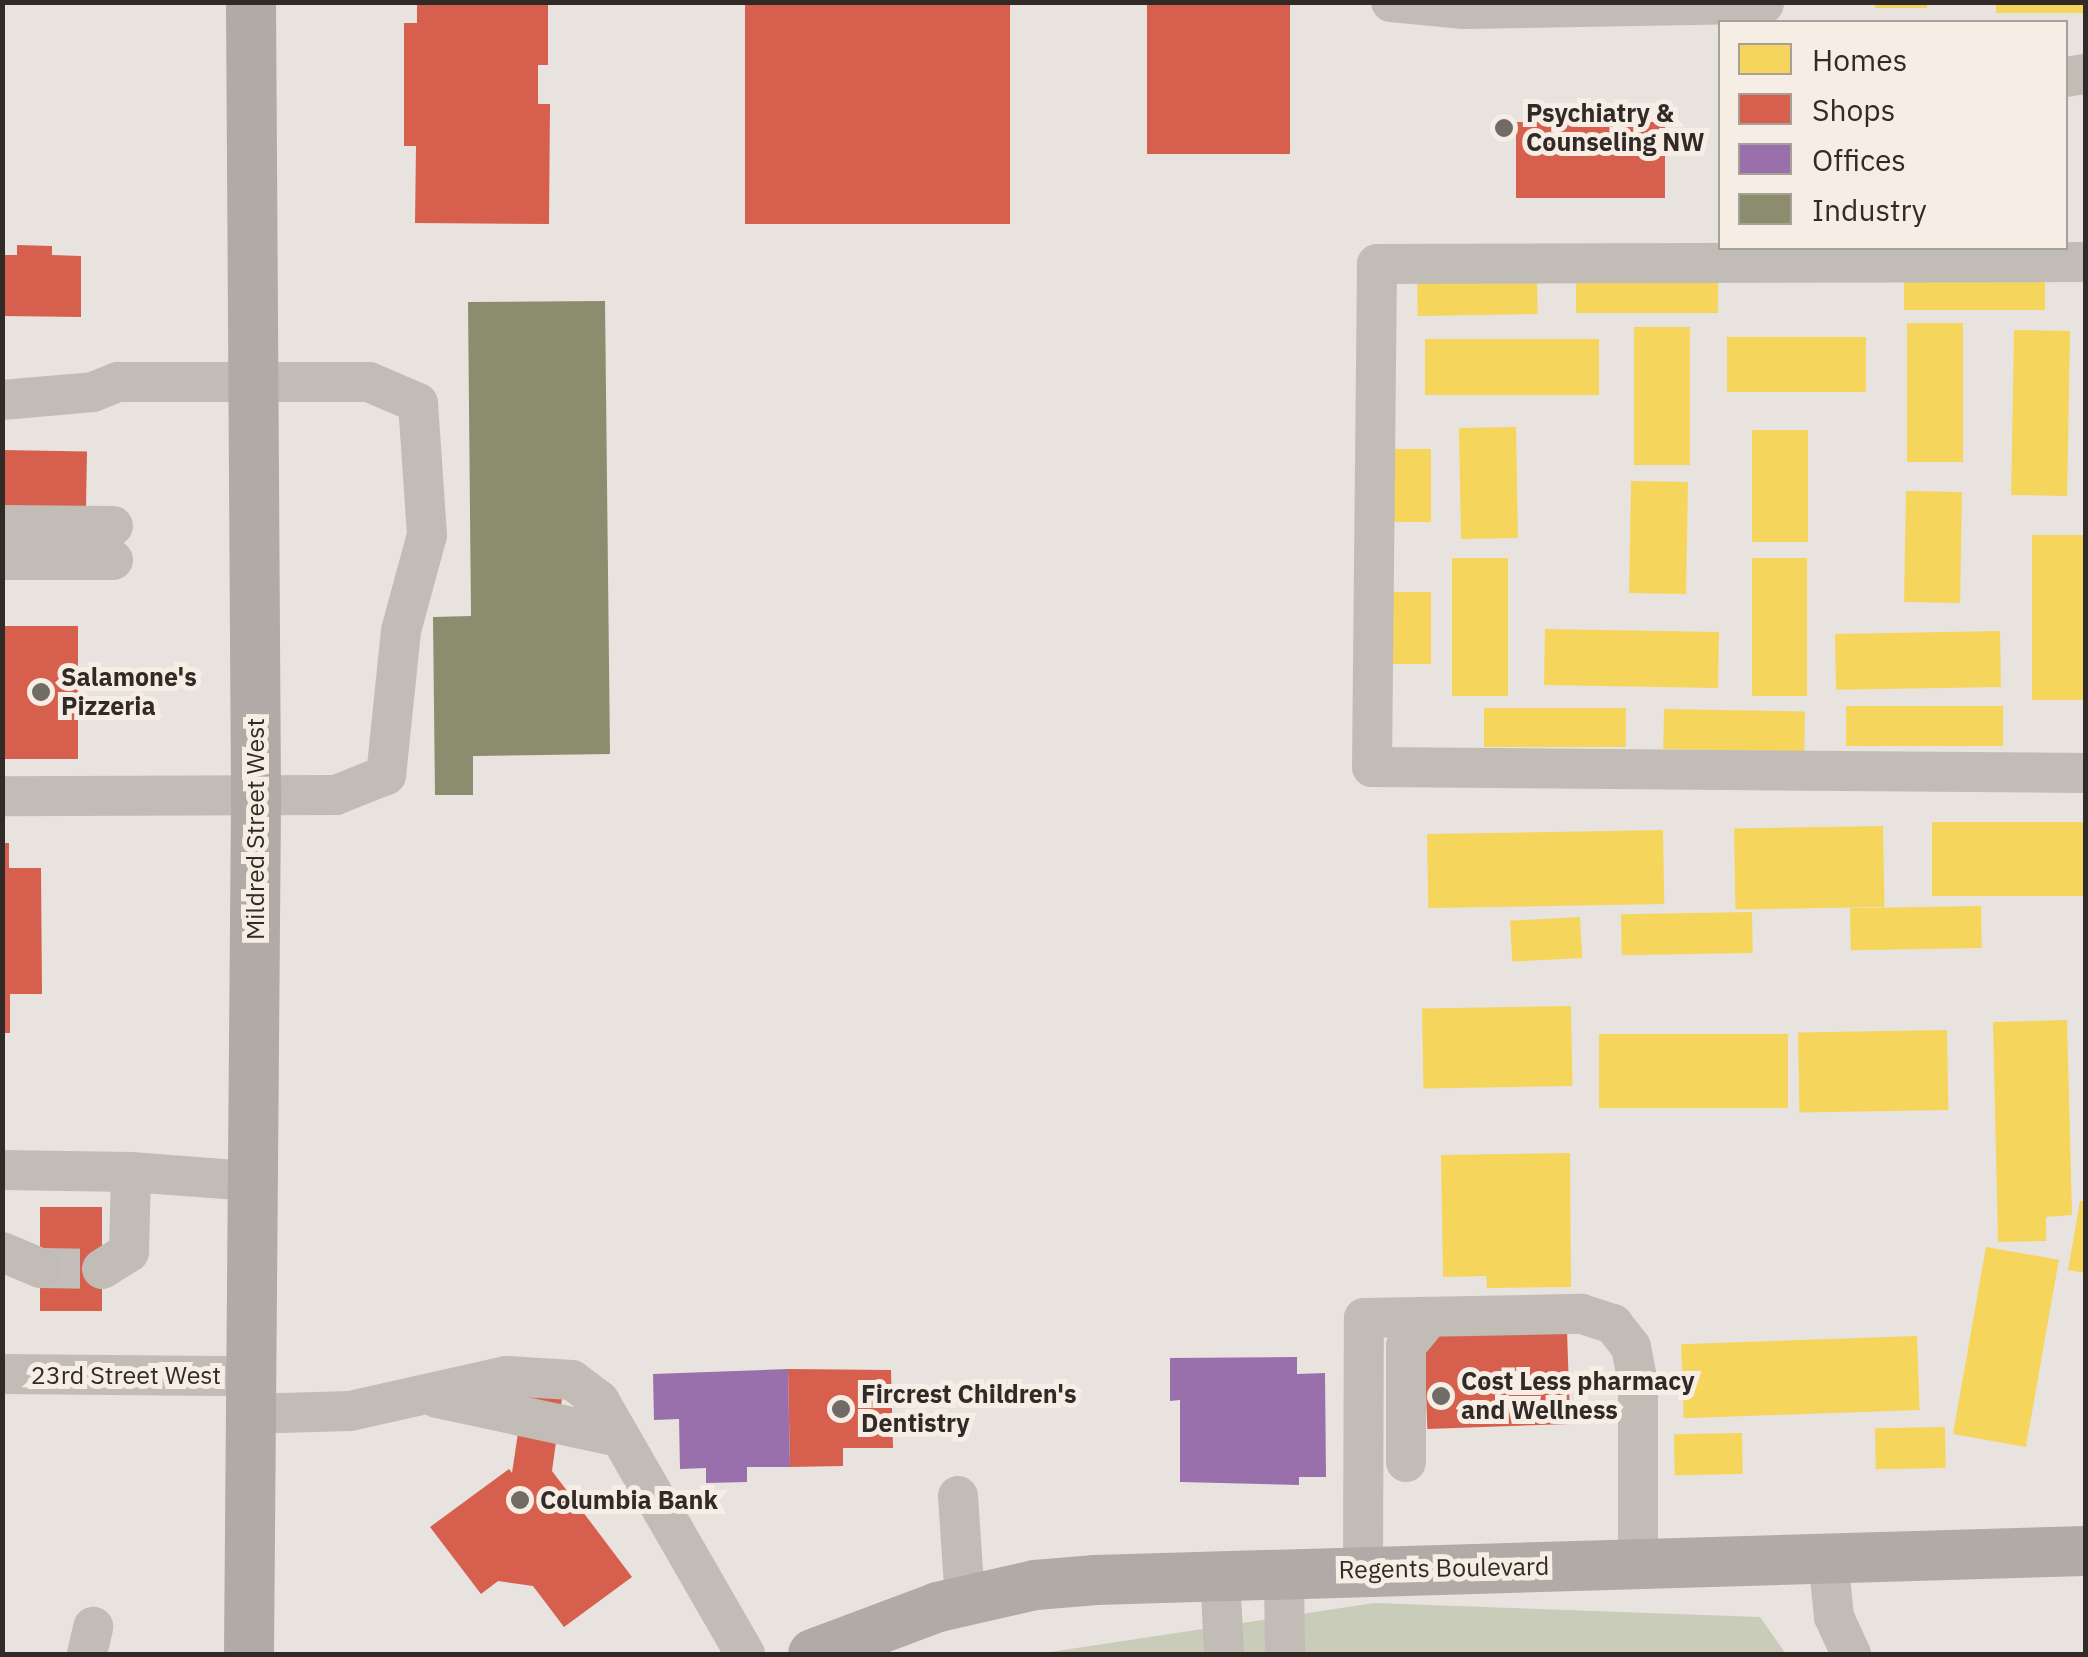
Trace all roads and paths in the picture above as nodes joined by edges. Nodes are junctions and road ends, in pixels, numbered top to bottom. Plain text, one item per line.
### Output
1 (251, 2) edge
2 (1391, 2) edge
3 (1764, 10) edge
4 (1763, 254) edge
5 (2086, 262) edge
6 (253, 382) junction
7 (2, 400) edge
8 (2, 525) edge
9 (2, 560) edge
10 (2086, 773) edge
11 (2, 796) edge
12 (256, 797) junction
13 (2, 1170) edge
14 (132, 1172) junction
15 (252, 1182) junction
16 (2, 1252) edge
17 (40, 1268) tunnel mouth
18 (102, 1269) dead end
19 (1428, 1318) junction
20 (2, 1374) edge
21 (249, 1395) junction
22 (1406, 1462) dead end
23 (958, 1496) dead end
24 (2086, 1552) edge
25 (1828, 1558) junction
26 (1638, 1563) junction
27 (1363, 1570) junction
28 (1284, 1572) junction
29 (1220, 1574) junction
30 (966, 1601) junction
31 (249, 1654) edge
32 (745, 1654) edge
33 (813, 1654) edge
34 (1224, 1654) edge
35 (1285, 1654) edge
36 (1850, 1654) edge

1 - 6 main road, Mildred Street West
2 - 3 street
4 - 5 street
4 - 10 street
6 - 7 street
6 - 12 main road, Mildred Street West
6 - 12 street
8 - 9 street
11 - 12 street
12 - 15 main road, Mildred Street West
13 - 14 street
14 - 15 street
14 - 18 street
15 - 21 main road, Mildred Street West
16 - 17 street
19 - 22 street
19 - 26 street
19 - 27 street
20 - 21 street, 23rd Street West
21 - 31 main road, Mildred Street West
21 - 32 street, 23rd Street West
23 - 30 street
24 - 25 main road, Regents Boulevard
25 - 26 main road, Regents Boulevard
25 - 36 street
26 - 27 main road, Regents Boulevard
27 - 28 main road, Regents Boulevard
28 - 29 main road, Regents Boulevard
28 - 35 street
29 - 30 main road, Regents Boulevard
29 - 34 street
30 - 33 main road, Regents Boulevard

